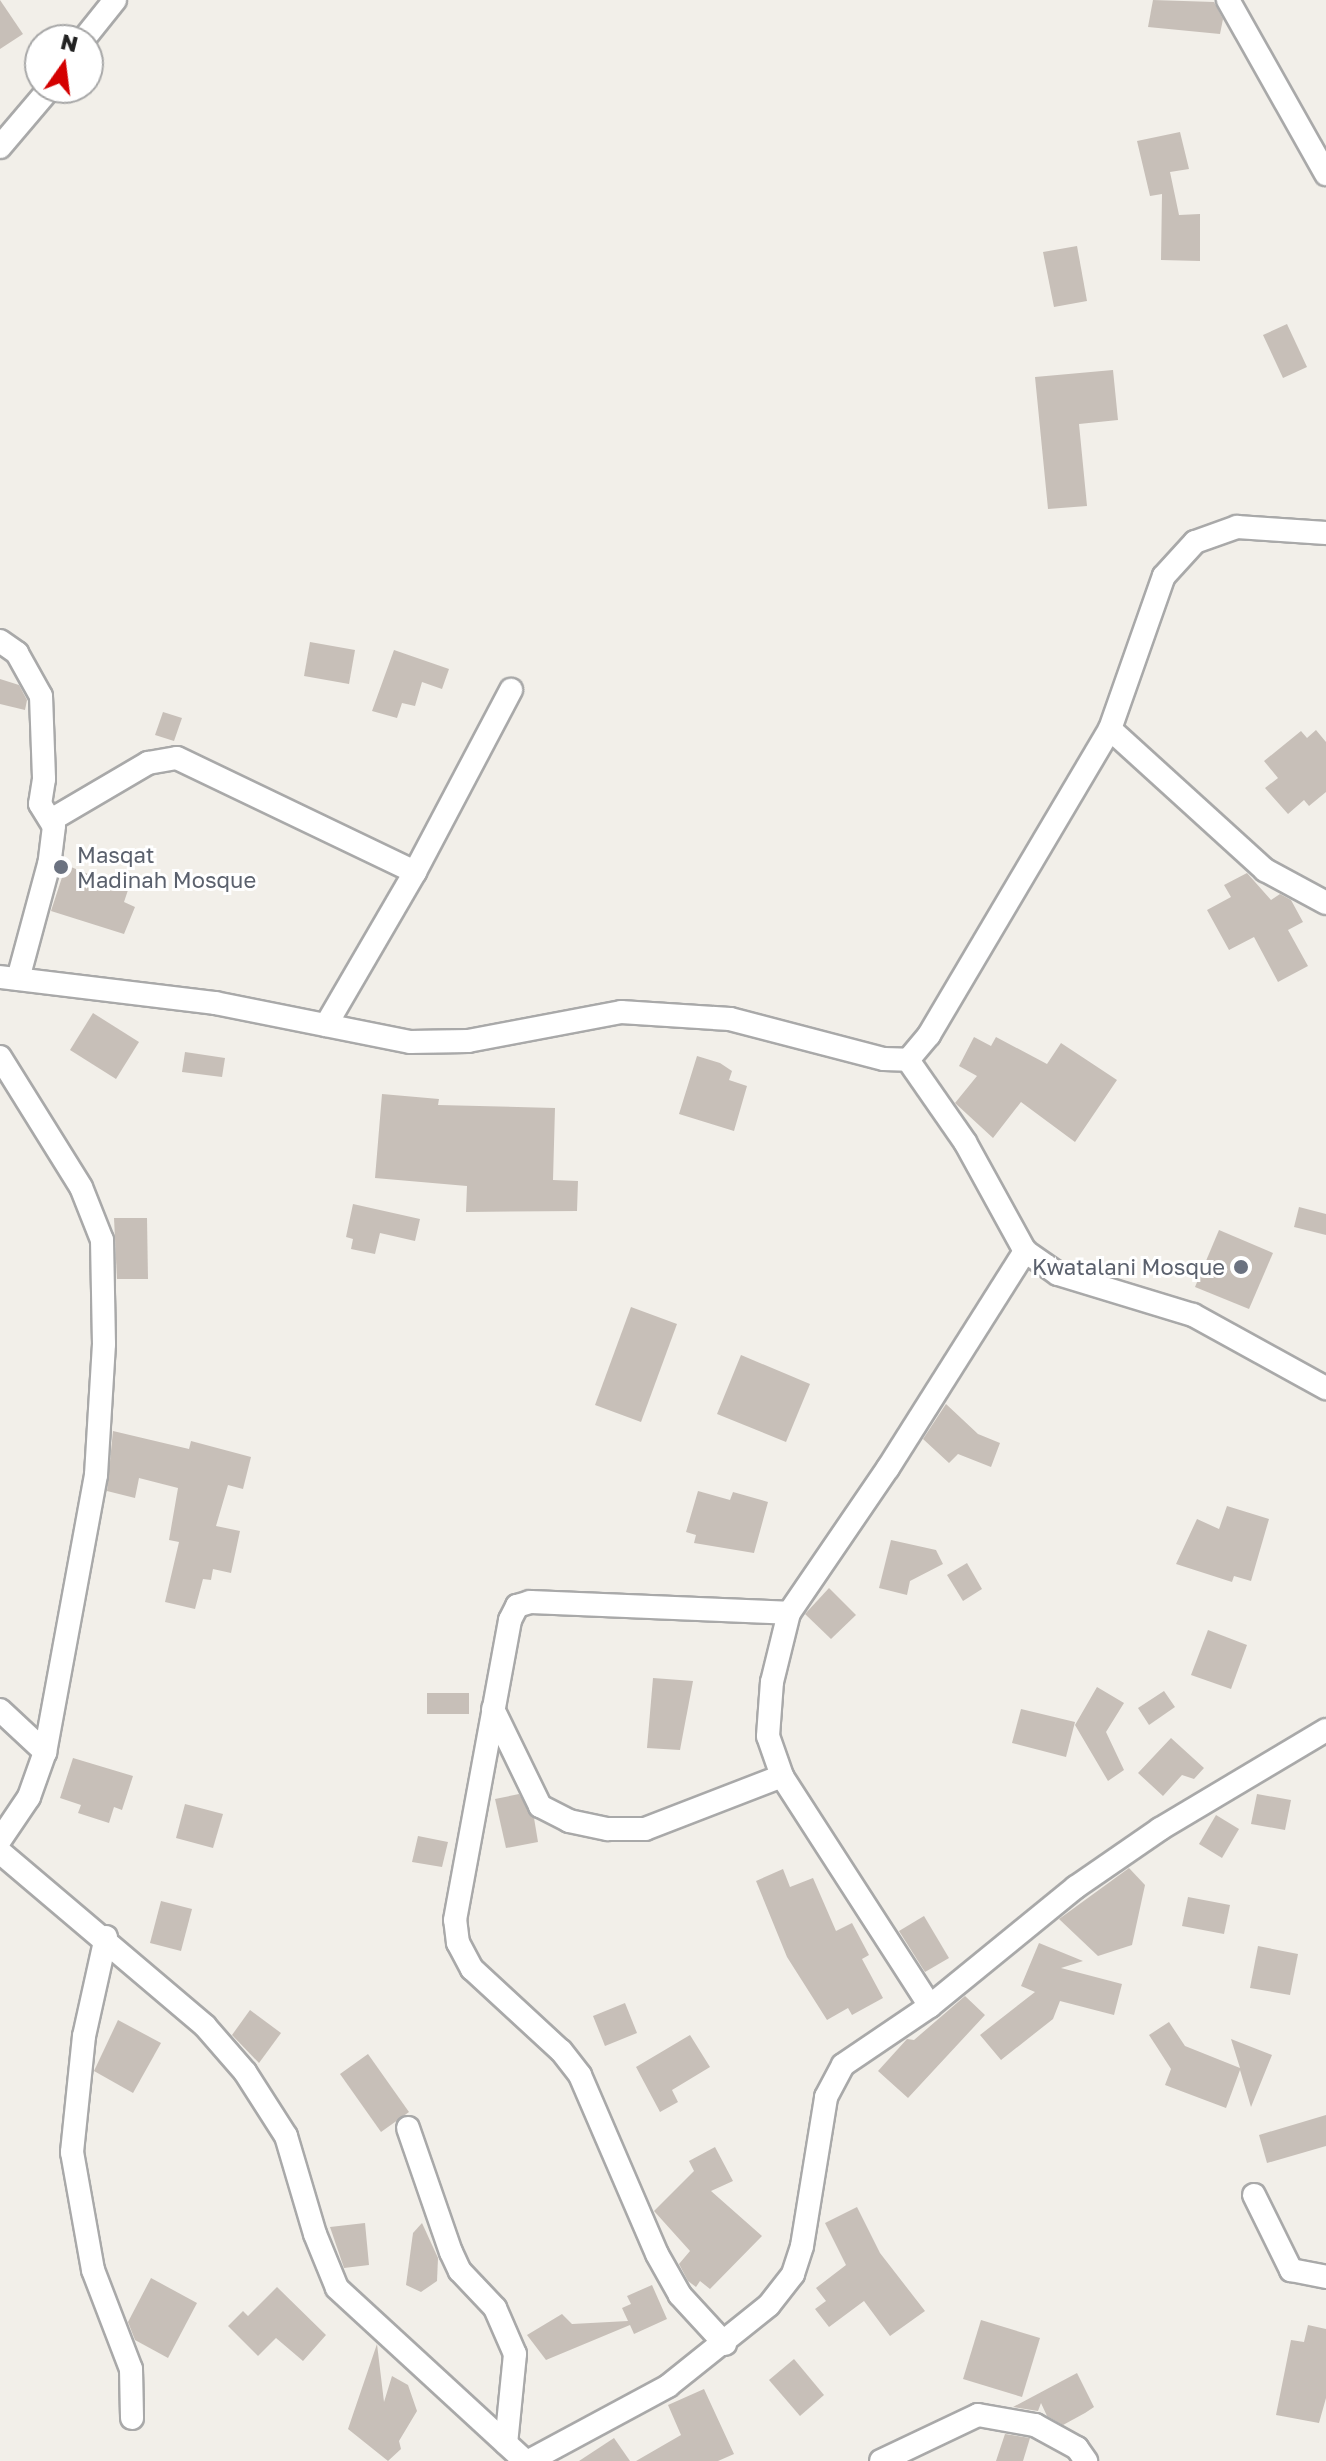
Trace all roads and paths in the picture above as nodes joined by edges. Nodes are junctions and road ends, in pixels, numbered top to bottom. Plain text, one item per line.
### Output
1 (115, 0) edge
2 (1228, 0) edge
3 (96, 24) edge
4 (36, 104) edge
5 (0, 147) edge
6 (1326, 174) edge
7 (1326, 533) edge
8 (0, 641) edge
9 (511, 690) dead end
10 (1110, 729) junction
11 (51, 820) junction
12 (415, 872) junction
13 (1326, 903) edge
14 (9, 978) edge
15 (326, 1025) junction
16 (0, 1057) edge
17 (908, 1060) junction
18 (1025, 1251) junction
19 (1326, 1388) edge
20 (789, 1613) junction
21 (493, 1709) junction
22 (0, 1710) edge
23 (1326, 1730) edge
24 (45, 1752) junction
25 (782, 1776) junction
26 (0, 1840) edge
27 (0, 1852) edge
28 (106, 1937) junction
29 (930, 2006) junction
30 (408, 2128) dead end
31 (1254, 2195) dead end
32 (1326, 2277) edge
33 (725, 2344) junction
34 (132, 2418) dead end
35 (506, 2444) junction
36 (527, 2461) edge
37 (881, 2461) edge
38 (1086, 2461) edge

1 - 3 street
2 - 6 street
4 - 5 street
7 - 10 street
8 - 11 street
9 - 12 street
10 - 13 street
10 - 17 street
11 - 12 street
11 - 14 street
12 - 15 street
14 - 15 street
15 - 17 street
16 - 24 street
17 - 18 street
18 - 19 street
18 - 20 street
20 - 21 street
20 - 25 street
21 - 25 street
21 - 33 street
22 - 24 street
23 - 29 street
24 - 26 street
25 - 29 street
27 - 28 street
28 - 34 street
28 - 35 street
29 - 33 street
30 - 35 street
31 - 32 street
33 - 36 street
35 - 36 street
37 - 38 street

